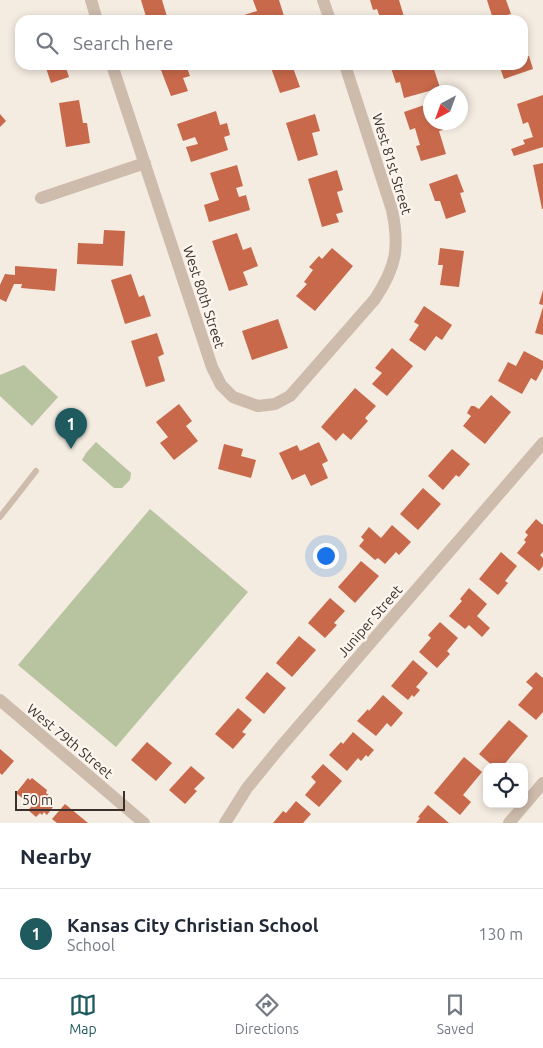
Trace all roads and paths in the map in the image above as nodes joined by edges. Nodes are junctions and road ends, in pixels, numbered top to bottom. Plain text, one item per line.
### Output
1 (91, 0) edge
2 (323, 0) edge
3 (96, 15) edge
4 (328, 15) edge
5 (114, 70) edge
6 (347, 70) edge
7 (145, 163) junction
8 (41, 198) dead end
9 (270, 404) joint
10 (543, 443) edge
11 (36, 472) dead end
12 (0, 517) edge
13 (0, 700) edge
14 (543, 783) edge
15 (144, 823) edge
16 (225, 823) edge
17 (509, 823) edge

1 - 3 street
2 - 4 street
5 - 7 street, West 80th Street
6 - 9 street, West 81st Street
7 - 8 street
7 - 9 street, West 80th Street
10 - 16 street, Juniper Street
11 - 12 lane
13 - 15 street, West 79th Street
14 - 17 street

